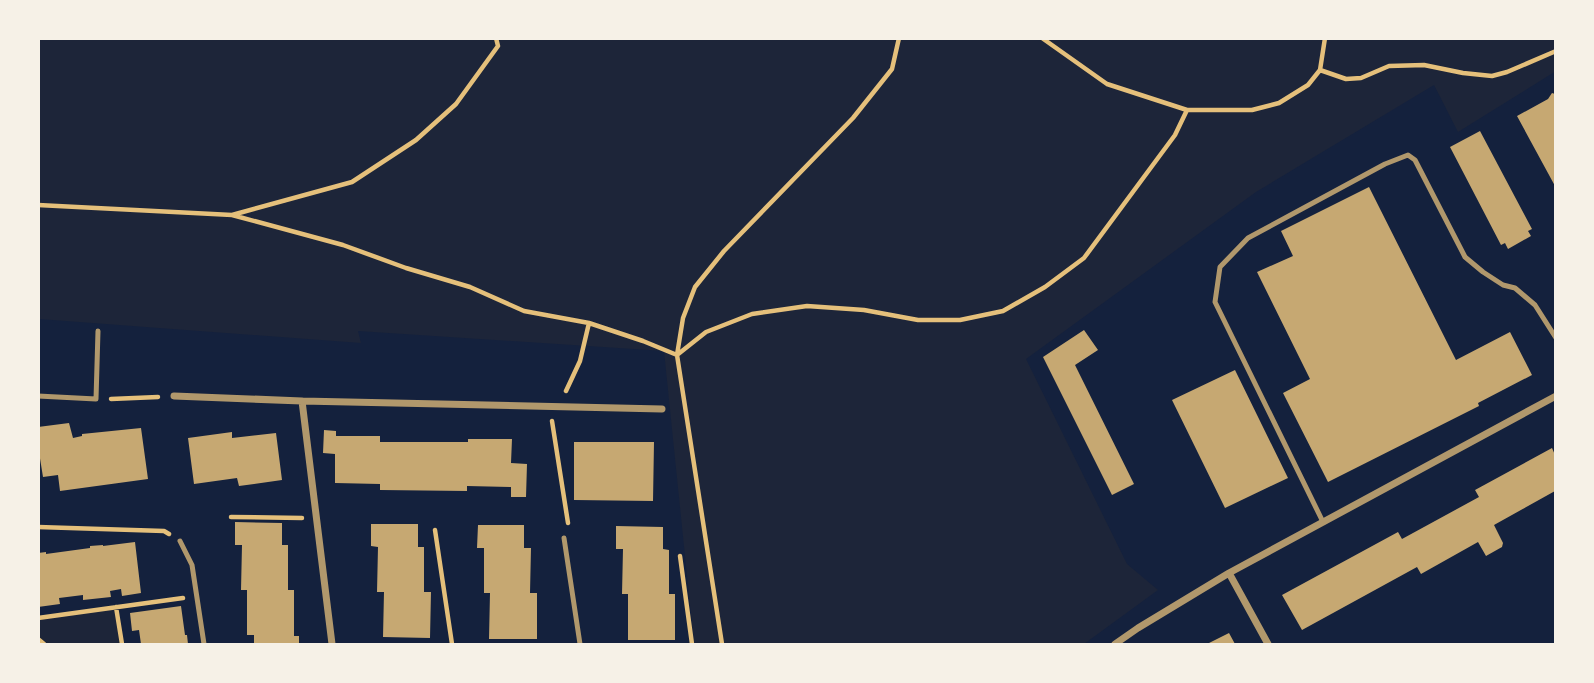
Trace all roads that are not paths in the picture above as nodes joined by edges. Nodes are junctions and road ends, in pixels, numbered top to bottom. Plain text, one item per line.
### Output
1 (98, 331) dead end
2 (1556, 338) edge
3 (38, 396) edge
4 (174, 396) road end
5 (1556, 396) edge
6 (302, 401) junction
7 (662, 409) dead end
8 (1323, 522) junction
9 (564, 538) road end
10 (180, 541) road end
11 (1229, 573) junction
12 (204, 645) edge
13 (332, 645) edge
14 (580, 645) edge
15 (1115, 645) edge
16 (1268, 645) edge

1 - 3 lane
2 - 8 lane
4 - 6 street
5 - 8 street
6 - 7 street
6 - 13 street
8 - 11 street
9 - 14 lane
10 - 12 lane
11 - 15 street
11 - 16 street

